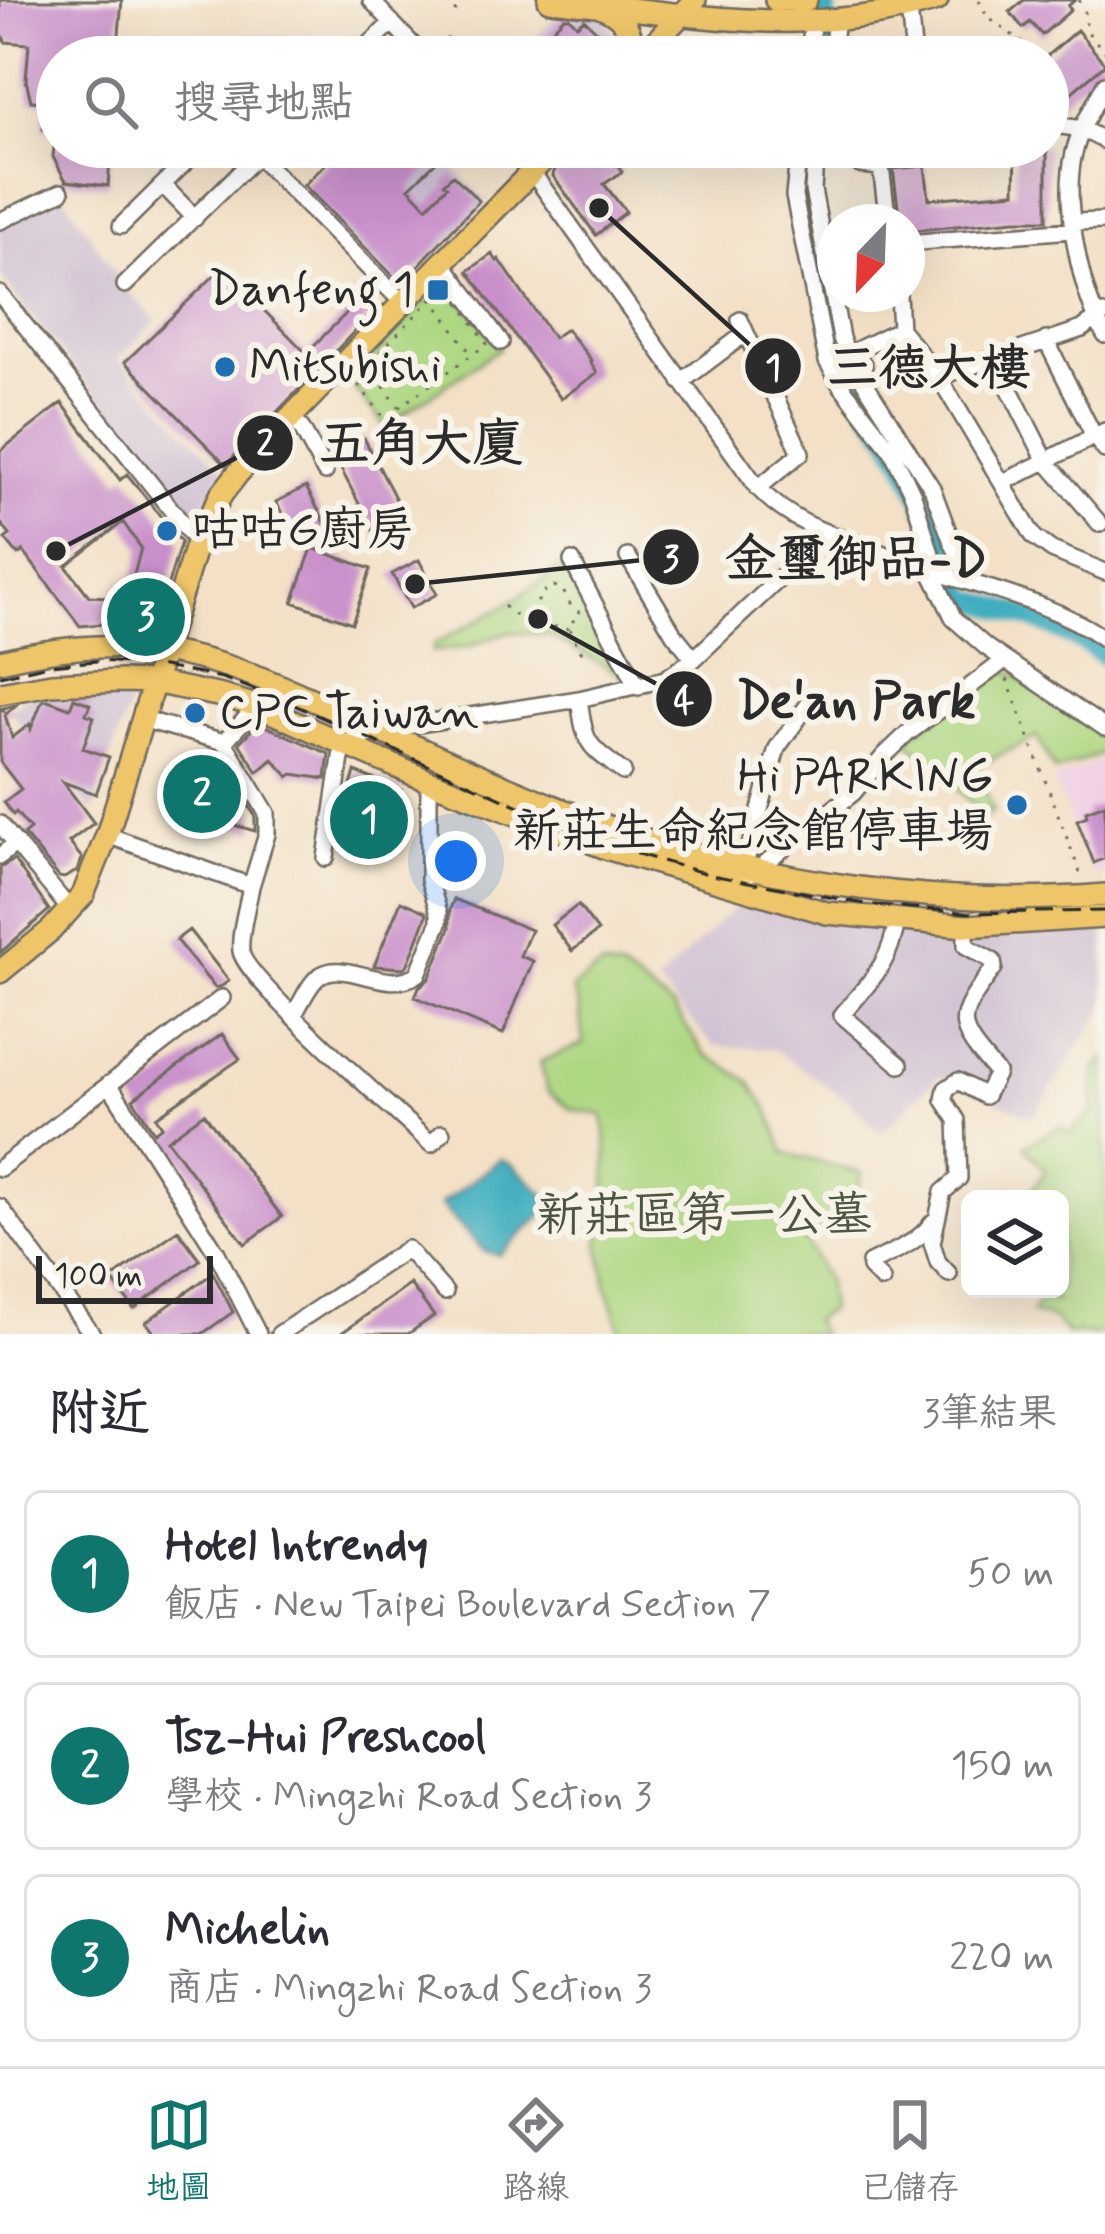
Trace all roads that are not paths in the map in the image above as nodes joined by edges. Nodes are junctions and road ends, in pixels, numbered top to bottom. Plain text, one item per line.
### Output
1 (371, 0) edge
2 (549, 0) edge
3 (776, 0) edge
4 (937, 0) edge
5 (596, 4) junction
6 (689, 7) edge
7 (910, 9) junction
8 (809, 10) edge
9 (836, 20) junction
10 (392, 22) junction
11 (378, 36) edge
12 (405, 36) edge
13 (632, 36) edge
14 (659, 36) edge
15 (835, 36) edge
16 (912, 36) edge
17 (1105, 84) edge
18 (1069, 128) edge
19 (1082, 130) junction
20 (1105, 142) edge
21 (180, 168) edge
22 (241, 168) edge
23 (274, 168) edge
24 (528, 168) edge
25 (536, 168) edge
26 (797, 168) edge
27 (815, 168) edge
28 (880, 168) edge
29 (532, 172) junction
30 (163, 185) junction
31 (61, 192) dead end
32 (885, 204) edge
33 (195, 218) junction
34 (0, 220) edge
35 (1105, 221) edge
36 (122, 226) dead end
37 (1072, 226) junction
38 (925, 241) edge
39 (442, 262) junction
40 (125, 285) dead end
41 (0, 294) edge
42 (403, 303) junction
43 (900, 312) edge
44 (1102, 323) edge
45 (901, 329) junction
46 (1046, 340) junction
47 (494, 343) road end
48 (994, 358) junction
49 (939, 377) junction
50 (681, 382) junction
51 (292, 416) junction
52 (1101, 439) edge
53 (1046, 460) junction
54 (326, 472) dead end
55 (1002, 483) junction
56 (758, 488) junction
57 (944, 490) dead end
58 (1100, 524) dead end
59 (818, 529) junction
60 (197, 542) junction
61 (628, 557) dead end
62 (572, 561) dead end
63 (933, 571) junction
64 (1105, 572) edge
65 (971, 582) junction
66 (1105, 638) edge
67 (162, 651) junction
68 (694, 659) junction
69 (1006, 660) junction
70 (0, 661) edge
71 (153, 682) junction
72 (638, 687) junction
73 (0, 693) edge
74 (579, 699) junction
75 (811, 702) dead end
76 (257, 706) junction
77 (142, 718) junction
78 (1105, 728) edge
79 (380, 730) junction
80 (224, 742) junction
81 (343, 744) junction
82 (623, 772) dead end
83 (430, 781) junction
84 (0, 824) edge
85 (106, 835) junction
86 (16, 843) junction
87 (0, 856) edge
88 (326, 858) dead end
89 (746, 875) junction
90 (251, 886) junction
91 (1097, 896) edge
92 (71, 911) junction
93 (1105, 916) edge
94 (897, 920) junction
95 (966, 926) junction
96 (0, 972) edge
97 (222, 998) dead end
98 (293, 1016) junction
99 (901, 1065) dead end
100 (110, 1084) junction
101 (442, 1133) dead end
102 (0, 1168) edge
103 (0, 1208) edge
104 (938, 1215) junction
105 (949, 1274) dead end
106 (882, 1280) dead end
107 (445, 1292) dead end
108 (92, 1334) edge
109 (258, 1334) edge
110 (279, 1334) edge

1 - 10 street
2 - 5 main road
3 - 8 main road
4 - 7 main road
5 - 6 main road
5 - 13 main road
6 - 8 main road
6 - 14 main road
7 - 9 main road
7 - 16 street
8 - 9 main road
9 - 15 street
10 - 11 street
10 - 12 street
17 - 19 street
18 - 19 street
19 - 20 street
19 - 37 street
21 - 30 street
22 - 33 street
23 - 42 street
24 - 29 street
25 - 29 main road
26 - 63 street
27 - 65 street
28 - 32 street
29 - 39 main road
29 - 50 street
30 - 33 street
30 - 36 street
31 - 34 street
33 - 40 street
35 - 37 street
37 - 38 street
37 - 44 street
39 - 42 main road
39 - 47 street
41 - 60 street
42 - 51 main road
43 - 45 street
44 - 46 street
45 - 49 street
45 - 57 street
46 - 48 street
46 - 52 street
48 - 49 street
48 - 53 street
49 - 55 street
50 - 56 street
50 - 56 street
51 - 54 street
51 - 60 main road
52 - 53 street
53 - 55 street
53 - 58 street
55 - 64 street
56 - 59 street
59 - 63 street
59 - 68 street
60 - 67 main road
61 - 68 street
62 - 72 street
63 - 65 street
63 - 69 street
65 - 66 street
67 - 70 main road
67 - 71 main road
67 - 79 main road
68 - 72 street
69 - 78 street
69 - 89 street
71 - 73 main road
71 - 76 main road
71 - 77 main road
72 - 74 street
74 - 79 street
74 - 82 street
75 - 89 street
76 - 80 street
76 - 81 main road
77 - 80 street
77 - 85 main road
79 - 81 street
79 - 89 main road
80 - 90 street
81 - 83 main road
81 - 88 street
83 - 89 main road
83 - 98 street
84 - 86 street
85 - 90 street
85 - 92 main road
86 - 87 street
86 - 92 street
89 - 91 main road
89 - 94 main road
90 - 98 street
92 - 96 main road
93 - 95 main road
94 - 95 main road
94 - 99 street
95 - 104 street
97 - 100 street
98 - 101 street
100 - 102 street
100 - 109 street
103 - 108 street
104 - 105 street
104 - 106 street
107 - 110 street

